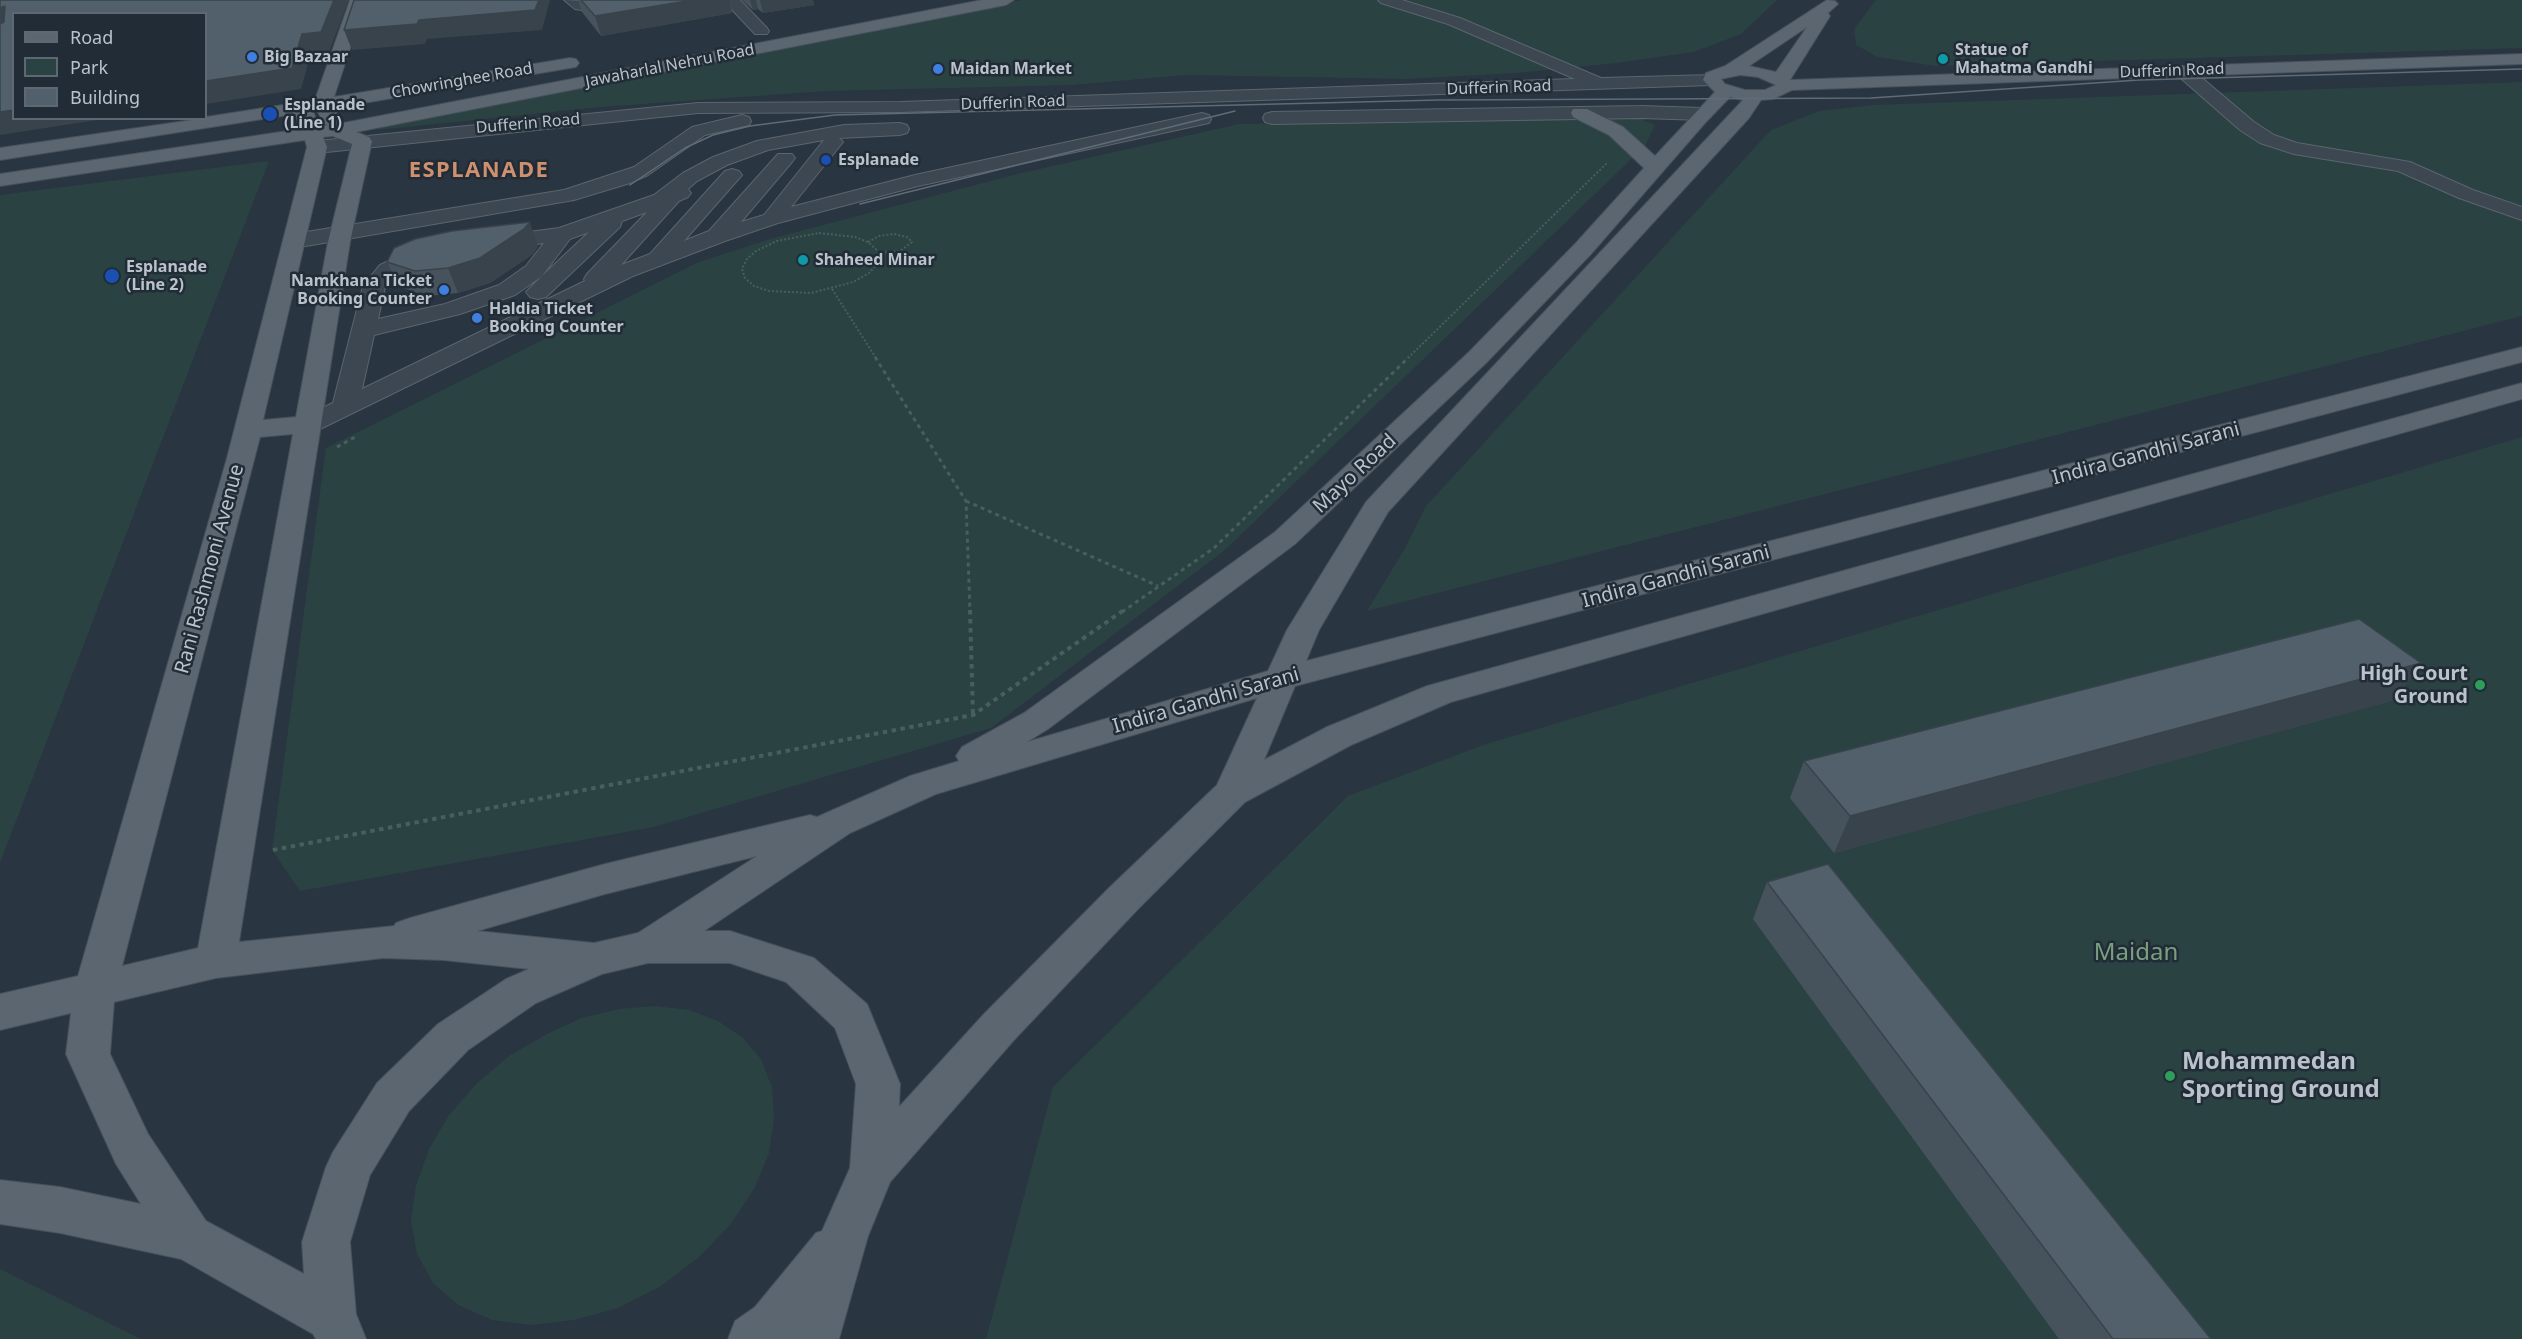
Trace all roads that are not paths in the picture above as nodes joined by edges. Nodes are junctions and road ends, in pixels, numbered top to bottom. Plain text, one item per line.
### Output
1 (358, 0) edge
2 (572, 0) edge
3 (638, 0) edge
4 (731, 0) edge
5 (923, 0) edge
6 (1006, 0) edge
7 (1386, 0) edge
8 (1832, 2) edge
9 (760, 31) junction
10 (737, 34) dead end
11 (2522, 59) edge
12 (587, 60) dead end
13 (1730, 70) junction
14 (2183, 71) junction
15 (1783, 82) junction
16 (1603, 85) junction
17 (1719, 86) junction
18 (1755, 96) junction
19 (323, 104) junction
20 (302, 107) junction
21 (839, 107) junction
22 (900, 107) junction
23 (1580, 113) junction
24 (1703, 114) junction
25 (1257, 118) dead end
26 (1095, 123) dead end
27 (916, 128) dead end
28 (881, 129) junction
29 (335, 130) junction
30 (857, 135) junction
31 (313, 140) junction
32 (362, 141) junction
33 (833, 142) junction
34 (809, 150) junction
35 (0, 154) edge
36 (785, 158) junction
37 (759, 166) junction
38 (1655, 167) junction
39 (732, 175) junction
40 (0, 180) edge
41 (705, 184) junction
42 (599, 187) junction
43 (646, 205) junction
44 (797, 212) junction
45 (2522, 214) edge
46 (771, 219) junction
47 (744, 227) junction
48 (340, 234) junction
49 (562, 234) junction
50 (717, 236) junction
51 (294, 241) junction
52 (688, 246) junction
53 (656, 258) junction
54 (625, 271) junction
55 (581, 293) junction
56 (535, 316) junction
57 (363, 330) junction
58 (491, 336) junction
59 (2522, 354) edge
60 (2522, 391) edge
61 (345, 405) junction
62 (309, 424) junction
63 (248, 430) junction
64 (1281, 679) junction
65 (923, 785) junction
66 (1232, 794) junction
67 (837, 823) junction
68 (383, 942) junction
69 (648, 947) junction
70 (595, 959) junction
71 (216, 961) junction
72 (95, 988) junction
73 (0, 1012) edge
74 (873, 1167) junction
75 (0, 1202) edge
76 (844, 1236) junction
77 (189, 1237) junction
78 (336, 1327) edge
79 (753, 1339) edge
80 (814, 1339) edge

1 - 19 main road
2 - 3 street
4 - 9 street
5 - 9 main road
6 - 29 main road, Jawaharlal Nehru Road
7 - 16 street
8 - 13 main road, Mayo Road
8 - 15 main road
9 - 10 main road
11 - 14 main road, Dufferin Road
12 - 19 main road, Chowringhee Road
13 - 15 main road
13 - 17 main road, Mayo Road
14 - 15 main road, Dufferin Road
14 - 45 street
15 - 18 main road
16 - 17 street, Dufferin Road
16 - 22 street, Dufferin Road
17 - 18 main road
17 - 24 main road, Mayo Road
18 - 64 main road, Mayo Road
19 - 20 main road, Chowringhee Road
19 - 29 main road
20 - 31 main road
20 - 35 main road, Chowringhee Road
21 - 22 street, Dufferin Road
21 - 32 street, Dufferin Road
21 - 42 street
22 - 28 street
23 - 24 street
23 - 25 street
23 - 38 main road
24 - 38 main road, Mayo Road
26 - 44 street
27 - 28 street
28 - 30 street
28 - 43 street
29 - 31 main road
29 - 32 main road
30 - 33 street
30 - 44 street
31 - 32 street, Dufferin Road
31 - 40 main road
31 - 51 main road, Rani Rashmoni Avenue
32 - 48 main road
33 - 34 street
33 - 46 street
34 - 36 street
34 - 47 street
36 - 37 street
36 - 50 street
37 - 39 street
37 - 52 street
38 - 65 main road, Mayo Road
39 - 41 street
39 - 53 street
41 - 43 street
41 - 54 street
42 - 43 street
42 - 48 street
43 - 49 street
43 - 55 street
43 - 56 street
43 - 58 street
44 - 46 street
46 - 47 street
47 - 50 street
48 - 51 street
48 - 62 main road
49 - 57 street
49 - 57 street
50 - 52 street
51 - 63 main road, Rani Rashmoni Avenue
52 - 53 street
53 - 54 street
54 - 55 street
55 - 56 street
56 - 58 street
57 - 61 street
58 - 61 street
59 - 64 main road, Indira Gandhi Sarani
60 - 66 main road, Indira Gandhi Sarani
61 - 62 street
62 - 63 main road
62 - 71 main road
63 - 72 main road, Rani Rashmoni Avenue
64 - 65 main road, Indira Gandhi Sarani
64 - 66 main road, Mayo Road
65 - 67 main road, Indira Gandhi Sarani
66 - 74 main road
67 - 68 main road
67 - 69 main road
68 - 70 main road
68 - 71 main road
69 - 70 main road
69 - 74 main road
70 - 78 main road
71 - 72 main road
72 - 73 main road
72 - 77 main road, Rani Rashmoni Avenue
74 - 76 main road
75 - 77 main road
76 - 79 main road
76 - 80 main road
77 - 78 main road

